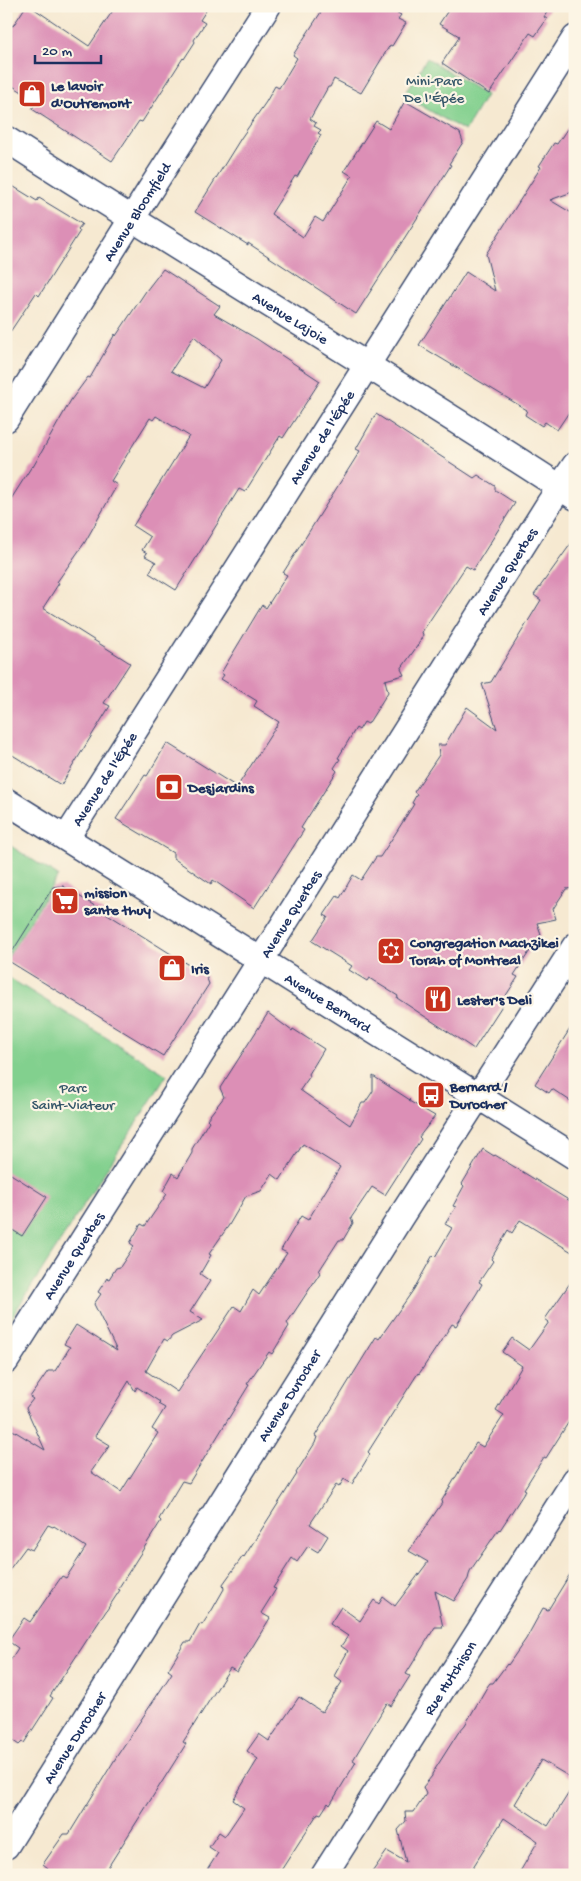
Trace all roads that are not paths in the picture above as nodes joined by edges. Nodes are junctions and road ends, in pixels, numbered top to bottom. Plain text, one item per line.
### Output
1 (268, 6) edge
2 (575, 38) edge
3 (6, 138) edge
4 (132, 219) junction
5 (367, 364) junction
6 (6, 419) edge
7 (575, 465) edge
8 (567, 492) edge
9 (6, 801) edge
10 (67, 837) junction
11 (575, 946) edge
12 (262, 960) junction
13 (478, 1098) junction
14 (575, 1157) edge
15 (6, 1361) edge
16 (575, 1480) edge
17 (6, 1846) edge
18 (324, 1875) edge

1 - 4 street, Avenue Bloomfield
2 - 5 street, Avenue de l'Épée
3 - 4 street, Avenue Lajoie
4 - 5 street, Avenue Lajoie
4 - 6 street, Avenue Bloomfield
5 - 8 street, Avenue Lajoie
5 - 10 street, Avenue de l'Épée
7 - 8 street, Avenue Querbes
8 - 12 street, Avenue Querbes
9 - 10 street, Avenue Bernard
10 - 12 street, Avenue Bernard
11 - 13 street, Avenue Durocher
12 - 13 street, Avenue Bernard
12 - 15 street, Avenue Querbes
13 - 14 street, Avenue Bernard
13 - 17 street, Avenue Durocher
16 - 18 street, Rue Hutchison

